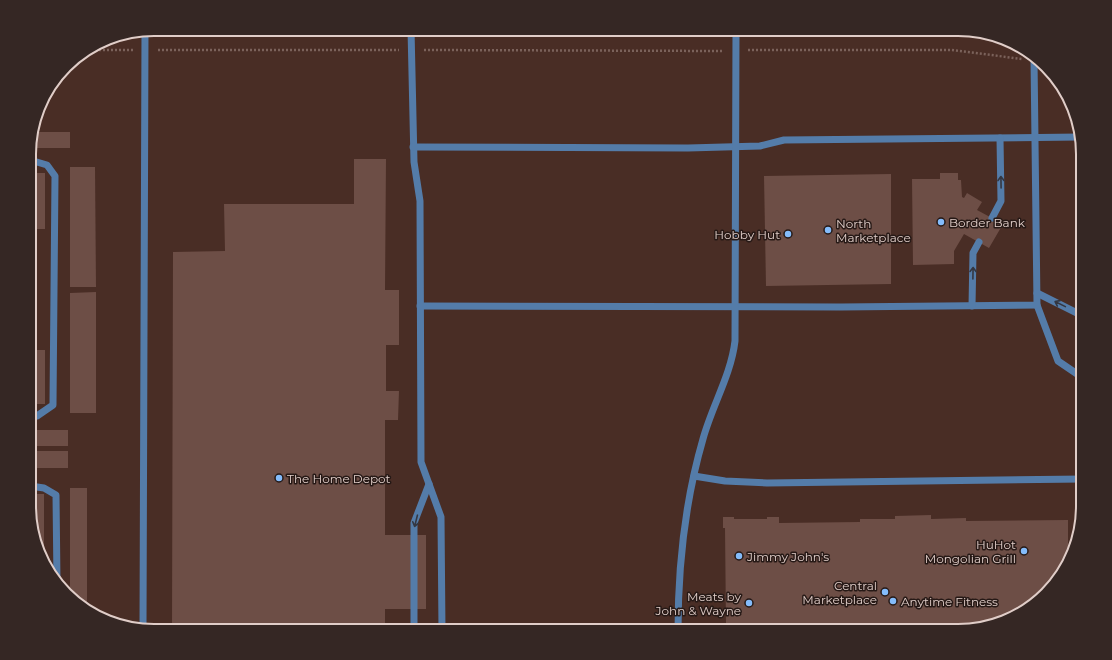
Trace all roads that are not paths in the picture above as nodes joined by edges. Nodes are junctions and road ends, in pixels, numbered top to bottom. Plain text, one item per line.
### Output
1 (145, 36) edge
2 (411, 36) edge
3 (736, 36) edge
4 (1034, 63) edge
5 (1075, 137) edge
6 (1000, 138) junction
7 (1035, 138) junction
8 (413, 147) junction
9 (735, 147) junction
10 (36, 162) edge
11 (992, 218) dead end
12 (979, 242) dead end
13 (1037, 293) junction
14 (1037, 305) junction
15 (420, 306) junction
16 (972, 306) junction
17 (735, 307) junction
18 (1076, 312) edge
19 (1076, 373) edge
20 (36, 416) edge
21 (694, 476) junction
22 (1076, 479) edge
23 (428, 484) junction
24 (36, 487) edge
25 (57, 573) edge
26 (143, 623) edge
27 (414, 624) edge
28 (442, 624) edge
29 (678, 624) edge

1 - 26 lane
2 - 8 lane
3 - 9 lane
4 - 7 lane
5 - 7 lane
6 - 7 lane
6 - 9 lane
11 -> 6 lane
7 - 13 lane
8 - 9 lane
8 - 15 lane
9 - 17 lane
10 - 20 lane
16 -> 12 lane
13 - 14 lane
18 -> 13 lane
14 - 16 lane
14 - 19 lane
15 - 17 lane
15 - 23 lane
16 - 17 lane
17 - 21 lane
21 - 22 lane
21 - 29 lane
23 -> 27 lane
23 - 28 lane
24 - 25 lane

